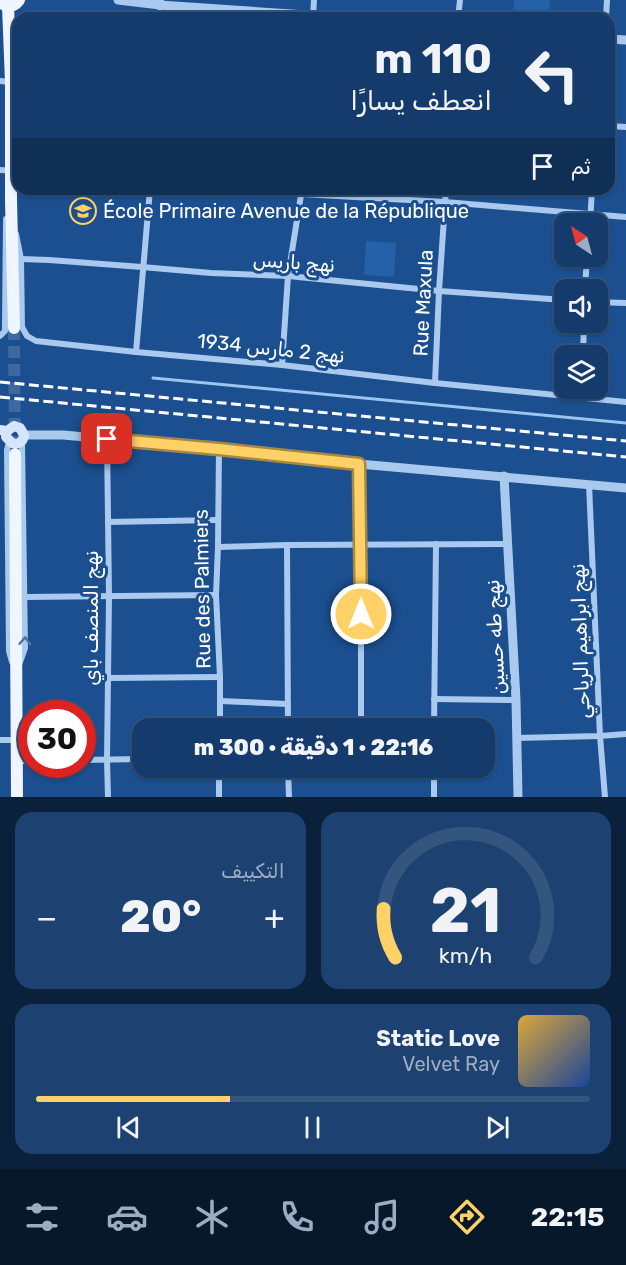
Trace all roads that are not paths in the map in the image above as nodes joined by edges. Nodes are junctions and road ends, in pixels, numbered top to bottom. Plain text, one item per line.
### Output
1 (118, 0) edge
2 (160, 2) edge
3 (9, 3) edge
4 (269, 12) edge
5 (10, 82) edge
6 (10, 170) edge
7 (149, 195) edge
8 (301, 195) edge
9 (354, 195) edge
10 (446, 195) edge
11 (592, 195) edge
12 (11, 200) junction
13 (445, 202) junction
14 (568, 213) edge
15 (590, 213) edge
16 (608, 216) edge
17 (626, 216) edge
18 (12, 225) junction
19 (3, 256) edge
20 (21, 259) junction
21 (142, 267) junction
22 (288, 276) junction
23 (10, 290) junction
24 (439, 291) junction
25 (554, 299) edge
26 (608, 302) edge
27 (626, 303) edge
28 (14, 328) tunnel mouth
29 (0, 336) edge
30 (135, 352) junction
31 (282, 365) junction
32 (435, 383) junction
33 (554, 395) edge
34 (593, 399) edge
35 (626, 402) edge
36 (23, 438) junction
37 (8, 439) edge
38 (107, 439) junction
39 (219, 449) junction
40 (359, 464) junction
41 (504, 476) junction
42 (589, 484) junction
43 (4, 485) edge
44 (626, 488) edge
45 (218, 520) junction
46 (108, 522) junction
47 (436, 544) junction
48 (508, 544) junction
49 (287, 545) junction
50 (361, 545) junction
51 (218, 547) junction
52 (216, 595) junction
53 (109, 596) junction
54 (25, 597) junction
55 (0, 650) edge
56 (9, 651) junction
57 (16, 674) junction
58 (220, 677) junction
59 (108, 678) junction
60 (434, 699) junction
61 (516, 700) junction
62 (220, 701) junction
63 (288, 704) junction
64 (220, 718) edge
65 (288, 718) edge
66 (361, 718) edge
67 (434, 718) edge
68 (626, 734) edge
69 (600, 736) junction
70 (516, 738) junction
71 (0, 740) edge
72 (16, 740) junction
73 (132, 759) edge
74 (96, 760) edge
75 (107, 760) junction
76 (17, 761) joint
77 (219, 778) edge
78 (288, 778) edge
79 (434, 778) edge
80 (17, 797) edge
81 (108, 797) edge
82 (219, 797) edge
83 (289, 797) edge
84 (434, 797) edge
85 (518, 797) edge
86 (604, 797) edge

1 - 2 street
2 - 4 street
3 - 5 main road
5 - 6 main road
6 - 12 main road
7 - 21 street
8 - 22 street
9 - 13 street
10 - 13 street, Rue Maxula
11 - 15 street
12 - 18 main road
12 - 19 street
13 - 14 street
13 - 24 street, Rue Maxula
16 - 17 street
18 - 20 street, نهج 2 مارس 1934
18 - 23 main road
19 - 23 street
20 - 21 street, نهج باريس
20 - 30 street, نهج 2 مارس 1934
21 - 22 street, نهج باريس
21 - 30 street
22 - 24 street, نهج باريس
22 - 31 street
23 - 28 main road
23 - 29 street
24 - 25 street, نهج باريس
24 - 32 street, Rue Maxula
26 - 27 street
30 - 31 street, نهج 2 مارس 1934
31 - 32 street, نهج 2 مارس 1934
32 - 33 street, نهج 2 مارس 1934
34 - 35 street, نهج 2 مارس 1934
36 - 37 main road
36 - 37 main road
36 - 38 street
36 - 54 street
37 - 43 street
37 - 57 main road
38 - 39 street
38 - 46 street, نهج المنصف باي
39 - 40 street
39 - 45 street, Rue des Palmiers
40 - 41 street
40 - 50 street
41 - 42 street
41 - 48 street, نهج طه حسين
42 - 44 street
42 - 69 street, نهج ابراهيم الرياحي
43 - 56 street
45 - 46 street
45 - 51 street, Rue des Palmiers
46 - 53 street, نهج المنصف باي
47 - 48 street
47 - 50 street
47 - 60 street
48 - 61 street, نهج طه حسين
49 - 50 street
49 - 51 street
49 - 63 street
50 - 66 street
51 - 52 street, Rue des Palmiers
52 - 53 street
52 - 58 street, Rue des Palmiers
53 - 54 street
53 - 59 street, نهج المنصف باي
57 -> 54 street
55 - 56 street
56 - 57 street
57 - 72 main road
58 - 59 street
58 - 62 street, Rue des Palmiers
59 - 75 street, نهج المنصف باي
60 - 61 street
60 - 67 street
61 - 70 street, نهج طه حسين
62 - 63 street
62 - 64 street, Rue des Palmiers
63 - 65 street
68 - 69 street
69 - 70 street
69 - 86 street, نهج ابراهيم الرياحي
70 - 85 street, نهج طه حسين
71 - 72 street
72 - 76 main road
73 - 75 street
74 - 75 street
75 - 81 street, نهج المنصف باي
76 - 80 main road
77 - 82 street
78 - 83 street
79 - 84 street

